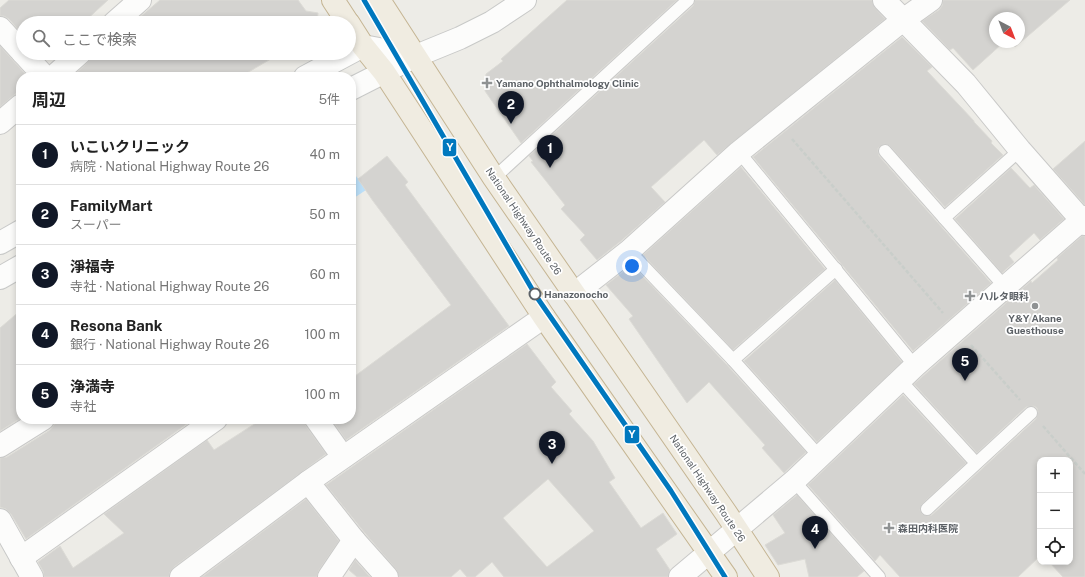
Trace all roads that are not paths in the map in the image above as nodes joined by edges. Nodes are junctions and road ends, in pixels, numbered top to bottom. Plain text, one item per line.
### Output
1 (140, 0) edge
2 (333, 0) edge
3 (380, 0) edge
4 (525, 0) edge
5 (688, 0) edge
6 (884, 0) edge
7 (931, 0) edge
8 (122, 16) edge
9 (344, 16) edge
10 (903, 20) junction
11 (0, 28) edge
12 (356, 35) edge
13 (16, 45) edge
14 (363, 46) junction
15 (356, 50) edge
16 (416, 56) junction
17 (29, 60) edge
18 (72, 60) edge
19 (337, 60) edge
20 (40, 72) edge
21 (59, 72) edge
22 (314, 72) edge
23 (384, 72) junction
24 (356, 86) edge
25 (16, 109) edge
26 (0, 123) edge
27 (1020, 150) junction
28 (885, 151) dead end
29 (739, 152) junction
30 (494, 178) junction
31 (944, 218) junction
32 (1084, 220) edge
33 (16, 234) edge
34 (0, 243) edge
35 (629, 251) junction
36 (16, 269) edge
37 (836, 270) junction
38 (0, 278) edge
39 (1005, 287) junction
40 (574, 294) junction
41 (544, 317) junction
42 (733, 360) junction
43 (908, 373) junction
44 (1031, 413) road end
45 (35, 424) edge
46 (204, 424) edge
47 (320, 424) edge
48 (0, 446) edge
49 (343, 457) junction
50 (820, 457) junction
51 (976, 463) junction
52 (794, 481) junction
53 (308, 482) junction
54 (927, 509) dead end
55 (0, 520) edge
56 (736, 529) junction
57 (354, 540) junction
58 (709, 551) junction
59 (21, 558) junction
60 (32, 577) edge
61 (181, 577) edge
62 (329, 577) edge
63 (387, 577) edge
64 (680, 577) edge
65 (726, 577) edge
66 (768, 577) edge
67 (879, 577) edge

1 - 8 street
2 - 9 highway
3 - 16 highway, National Highway Route 26
4 - 16 street
5 - 30 lane
6 - 10 street
7 - 10 street
10 - 27 street
10 - 29 street
11 - 13 street
12 - 14 highway
14 - 15 street
14 - 16 street
14 - 23 highway
16 - 23 street
16 - 30 highway, National Highway Route 26
17 - 20 street
18 - 21 street
19 - 22 street
23 - 24 street
23 - 41 highway
25 - 26 street
27 - 31 lane
27 - 32 street
28 - 31 lane
29 - 35 street
29 - 37 lane
30 - 40 highway, National Highway Route 26
31 - 39 lane
32 - 39 street
33 - 34 street
35 - 40 street
35 - 42 lane
36 - 38 street
37 - 42 lane
37 - 43 lane
39 - 43 street
40 - 56 highway, National Highway Route 26
41 - 49 street
41 - 58 highway
42 - 50 lane
43 - 50 street
43 - 51 lane
44 - 51 lane
45 - 48 street
46 - 59 street
47 - 49 street
49 - 53 street
50 - 52 street
51 - 54 lane
52 - 56 street
52 - 67 lane
53 - 57 street
53 - 61 street
55 - 59 street
56 - 58 street
56 - 66 highway, National Highway Route 26
57 - 62 street
57 - 63 street
58 - 64 street
58 - 65 highway
59 - 60 street

